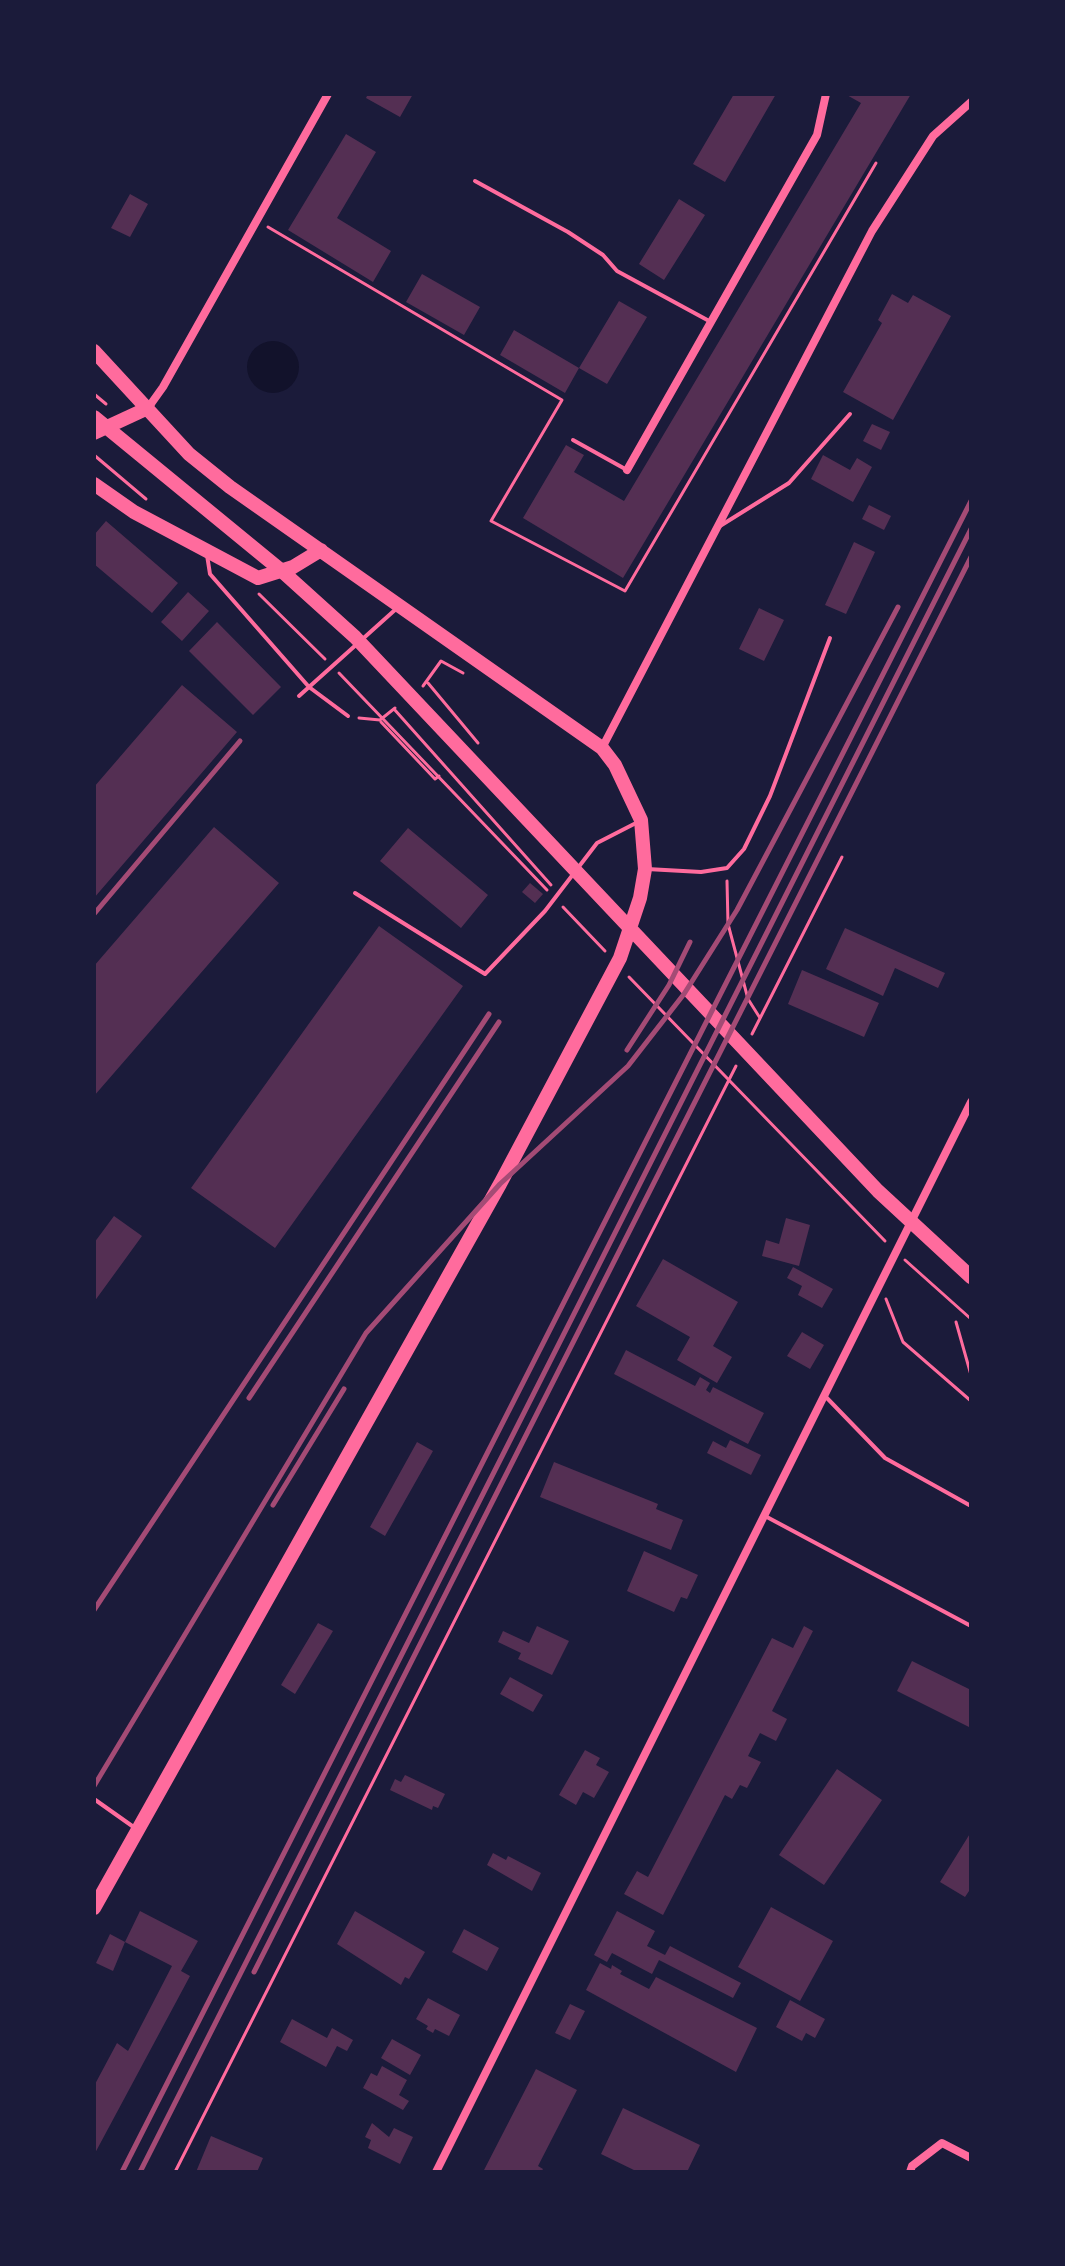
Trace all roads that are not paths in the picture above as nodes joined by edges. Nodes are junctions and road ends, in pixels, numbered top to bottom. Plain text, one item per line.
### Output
1 (328, 94) edge
2 (826, 94) edge
3 (971, 102) edge
4 (475, 181) dead end
5 (713, 324) junction
6 (94, 351) edge
7 (148, 408) junction
8 (850, 414) dead end
9 (94, 417) edge
10 (94, 433) edge
11 (573, 440) dead end
12 (627, 470) joint
13 (94, 484) edge
14 (719, 527) junction
15 (321, 550) junction
16 (206, 553) junction
17 (398, 607) junction
18 (830, 638) dead end
19 (309, 687) junction
20 (299, 696) dead end
21 (348, 716) dead end
22 (602, 748) junction
23 (641, 820) junction
24 (645, 869) junction
25 (355, 893) dead end
26 (971, 1102) edge
27 (971, 1277) edge
28 (825, 1396) junction
29 (971, 1506) edge
30 (764, 1516) junction
31 (971, 1626) edge
32 (94, 1799) edge
33 (137, 1830) junction
34 (94, 1908) edge
35 (971, 2158) edge
36 (436, 2172) edge
37 (910, 2172) edge

1 - 7 street
2 - 5 street
3 - 14 street
4 - 5 lane
5 - 12 street
6 - 7 main road
7 - 10 main road
7 - 15 main road
8 - 14 lane
9 - 27 main road
11 - 12 lane
13 - 16 main road
14 - 22 street
15 - 16 main road
15 - 17 main road
16 - 19 lane
17 - 19 lane
17 - 22 main road
18 - 24 lane
19 - 20 lane
19 - 21 lane
22 - 23 main road
23 - 24 main road
23 - 25 lane
24 - 33 main road
26 - 28 street
28 - 29 lane
28 - 30 street
30 - 31 lane
30 - 36 street
32 - 33 lane
33 - 34 main road
35 - 37 street

